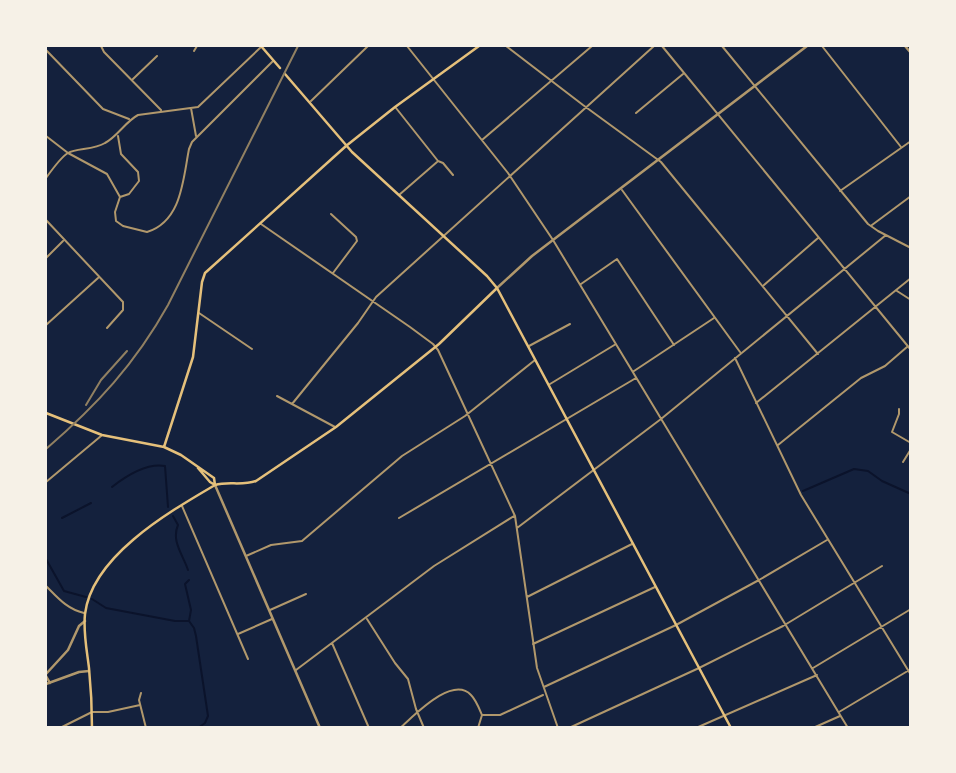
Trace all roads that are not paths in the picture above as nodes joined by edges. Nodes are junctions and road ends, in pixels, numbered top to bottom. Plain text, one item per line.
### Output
1 (101, 46) edge
2 (197, 46) edge
3 (261, 46) edge
4 (368, 46) edge
5 (407, 46) edge
6 (479, 46) edge
7 (506, 46) edge
8 (592, 46) edge
9 (654, 46) edge
10 (662, 46) edge
11 (722, 46) edge
12 (807, 46) edge
13 (822, 46) edge
14 (905, 46) edge
15 (46, 50) edge
16 (194, 51) dead end
17 (911, 53) edge
18 (157, 56) dead end
19 (274, 61) junction
20 (280, 68) dead end
21 (684, 73) junction
22 (285, 74) dead end
23 (433, 79) junction
24 (132, 80) junction
25 (552, 80) junction
26 (754, 86) junction
27 (309, 102) junction
28 (395, 107) junction
29 (586, 107) junction
30 (191, 108) junction
31 (162, 111) junction
32 (636, 113) dead end
33 (718, 114) junction
34 (130, 120) junction
35 (117, 135) junction
36 (46, 136) edge
37 (196, 138) junction
38 (482, 140) junction
39 (911, 141) edge
40 (346, 146) junction
41 (901, 147) junction
42 (68, 153) junction
43 (658, 159) junction
44 (438, 161) junction
45 (453, 175) dead end
46 (510, 175) junction
47 (46, 178) edge
48 (621, 188) junction
49 (840, 191) junction
50 (399, 195) junction
51 (911, 196) edge
52 (120, 197) junction
53 (331, 214) dead end
54 (46, 220) edge
55 (260, 223) junction
56 (871, 226) junction
57 (886, 235) junction
58 (443, 236) junction
59 (819, 237) junction
60 (64, 240) junction
61 (553, 240) junction
62 (911, 248) edge
63 (46, 258) edge
64 (845, 269) junction
65 (333, 274) junction
66 (99, 277) junction
67 (911, 278) edge
68 (580, 285) junction
69 (763, 286) junction
70 (497, 288) junction
71 (896, 290) junction
72 (911, 300) edge
73 (373, 301) junction
74 (876, 307) junction
75 (198, 313) junction
76 (787, 316) junction
77 (715, 318) junction
78 (570, 324) dead end
79 (46, 325) edge
80 (107, 328) dead end
81 (616, 344) junction
82 (674, 345) junction
83 (436, 346) junction
84 (528, 346) junction
85 (908, 346) junction
86 (252, 349) dead end
87 (911, 350) edge
88 (741, 353) junction
89 (818, 354) junction
90 (735, 358) junction
91 (536, 360) junction
92 (633, 372) junction
93 (636, 378) junction
94 (549, 385) junction
95 (277, 396) dead end
96 (757, 403) junction
97 (292, 404) junction
98 (899, 409) dead end
99 (46, 413) edge
100 (468, 414) junction
101 (567, 419) junction
102 (661, 419) junction
103 (336, 427) junction
104 (102, 435) junction
105 (911, 443) edge
106 (777, 445) junction
107 (164, 447) junction
108 (911, 449) edge
109 (903, 462) dead end
110 (491, 464) junction
111 (594, 470) junction
112 (46, 482) edge
113 (215, 485) junction
114 (181, 505) junction
115 (515, 516) junction
116 (399, 517) dead end
117 (517, 528) junction
118 (828, 539) junction
119 (633, 544) junction
120 (246, 556) junction
121 (882, 566) dead end
122 (759, 580) junction
123 (855, 583) junction
124 (46, 586) edge
125 (656, 587) junction
126 (306, 594) dead end
127 (527, 597) junction
128 (911, 609) edge
129 (269, 610) junction
130 (85, 613) junction
131 (366, 618) junction
132 (273, 619) junction
133 (85, 621) junction
134 (785, 624) junction
135 (676, 625) junction
136 (881, 627) junction
137 (238, 634) junction
138 (332, 643) junction
139 (533, 644) junction
140 (248, 659) dead end
141 (699, 668) junction
142 (812, 668) junction
143 (909, 670) edge
144 (89, 671) junction
145 (295, 671) junction
146 (46, 674) edge
147 (817, 675) junction
148 (911, 675) edge
149 (48, 683) edge
150 (543, 687) junction
151 (141, 693) dead end
152 (545, 694) junction
153 (140, 705) junction
154 (92, 712) junction
155 (418, 712) junction
156 (840, 714) junction
157 (482, 715) junction
158 (724, 715) junction
159 (60, 727) edge
160 (92, 727) edge
161 (146, 727) edge
162 (320, 727) edge
163 (369, 727) edge
164 (400, 727) edge
165 (424, 727) edge
166 (478, 727) edge
167 (558, 727) edge
168 (569, 727) edge
169 (696, 727) edge
170 (731, 727) edge
171 (813, 727) edge
172 (848, 727) edge

1 - 24 street
2 - 16 street
3 - 19 main road
3 - 30 street
4 - 27 street
5 - 23 street
6 - 23 main road
7 - 25 street
8 - 25 street
9 - 29 street
10 - 21 street
11 - 26 street
12 - 26 street
13 - 41 street
14 - 17 street
15 - 34 street
18 - 24 street
19 - 20 main road
19 - 37 street
21 - 32 street
21 - 33 street
22 - 27 main road
23 - 28 main road
23 - 38 street
24 - 31 street
25 - 29 street
25 - 38 street
26 - 33 street
26 - 49 street
27 - 40 main road
28 - 40 main road
28 - 44 street
29 - 43 street
29 - 46 street
30 - 31 street
30 - 37 street
31 - 34 street
33 - 43 street
33 - 59 street
34 - 35 street
35 - 42 street
35 - 52 street
36 - 42 street
37 - 52 street
38 - 46 street
39 - 41 street
40 - 50 main road
40 - 55 main road
41 - 49 street
42 - 47 street
42 - 52 street
43 - 48 street
43 - 69 street
44 - 45 street
44 - 50 street
46 - 58 street
46 - 61 street
48 - 61 street
48 - 77 street
49 - 56 street
50 - 58 main road
51 - 56 street
53 - 65 street
54 - 60 street
55 - 65 street
55 - 75 main road
56 - 57 street
57 - 62 street
57 - 64 street
58 - 70 main road
58 - 73 street
59 - 64 street
59 - 69 street
60 - 63 street
60 - 66 street
61 - 68 street
61 - 70 street
64 - 74 street
64 - 76 street
65 - 73 street
66 - 79 street
66 - 80 street
67 - 71 street
68 - 81 street
68 - 82 street
69 - 76 street
70 - 83 main road
70 - 84 main road
71 - 72 street
71 - 74 street
73 - 83 street
73 - 97 street
74 - 85 street
74 - 89 street
75 - 86 street
75 - 107 main road
76 - 88 street
76 - 89 street
77 - 82 street
77 - 88 street
78 - 84 street
81 - 92 street
81 - 94 street
82 - 92 street
83 - 100 street
83 - 103 main road
84 - 91 main road
85 - 87 street
85 - 106 street
88 - 90 street
89 - 96 street
90 - 96 street
90 - 102 street
91 - 94 main road
91 - 100 street
92 - 93 street
93 - 101 street
93 - 102 street
94 - 101 main road
95 - 97 street
96 - 106 street
97 - 103 street
98 - 105 street
99 - 104 main road
100 - 110 street
100 - 120 street
101 - 110 street
101 - 111 main road
102 - 111 street
102 - 122 street
103 - 113 main road
104 - 107 main road
104 - 112 street
106 - 118 street
107 - 113 main road
108 - 109 street
110 - 115 street
110 - 116 street
111 - 117 street
111 - 119 main road
113 - 114 main road
113 - 120 street
114 - 130 main road
114 - 137 street
115 - 117 street
115 - 131 street
117 - 127 street
118 - 122 street
118 - 123 street
119 - 125 main road
119 - 127 street
120 - 129 street
121 - 123 street
122 - 134 street
122 - 135 street
123 - 134 street
123 - 136 street
124 - 130 street
125 - 135 main road
125 - 139 street
126 - 129 street
127 - 139 street
128 - 136 street
129 - 132 street
130 - 133 main road
131 - 138 street
131 - 155 street
132 - 137 street
132 - 145 street
133 - 144 main road
133 - 146 street
134 - 141 street
134 - 142 street
135 - 141 main road
135 - 150 street
136 - 142 street
136 - 143 street
137 - 140 street
138 - 145 street
138 - 163 street
139 - 150 street
141 - 158 main road
141 - 168 street
142 - 147 street
143 - 148 street
143 - 156 street
144 - 149 street
144 - 154 main road
145 - 162 street
146 - 149 street
147 - 156 street
147 - 158 street
150 - 152 street
151 - 153 street
152 - 157 street
152 - 167 street
153 - 154 street
153 - 161 street
154 - 159 street
154 - 160 main road
155 - 157 street
155 - 164 street
155 - 165 street
156 - 171 street
156 - 172 street
157 - 166 street
158 - 169 street
158 - 170 main road

